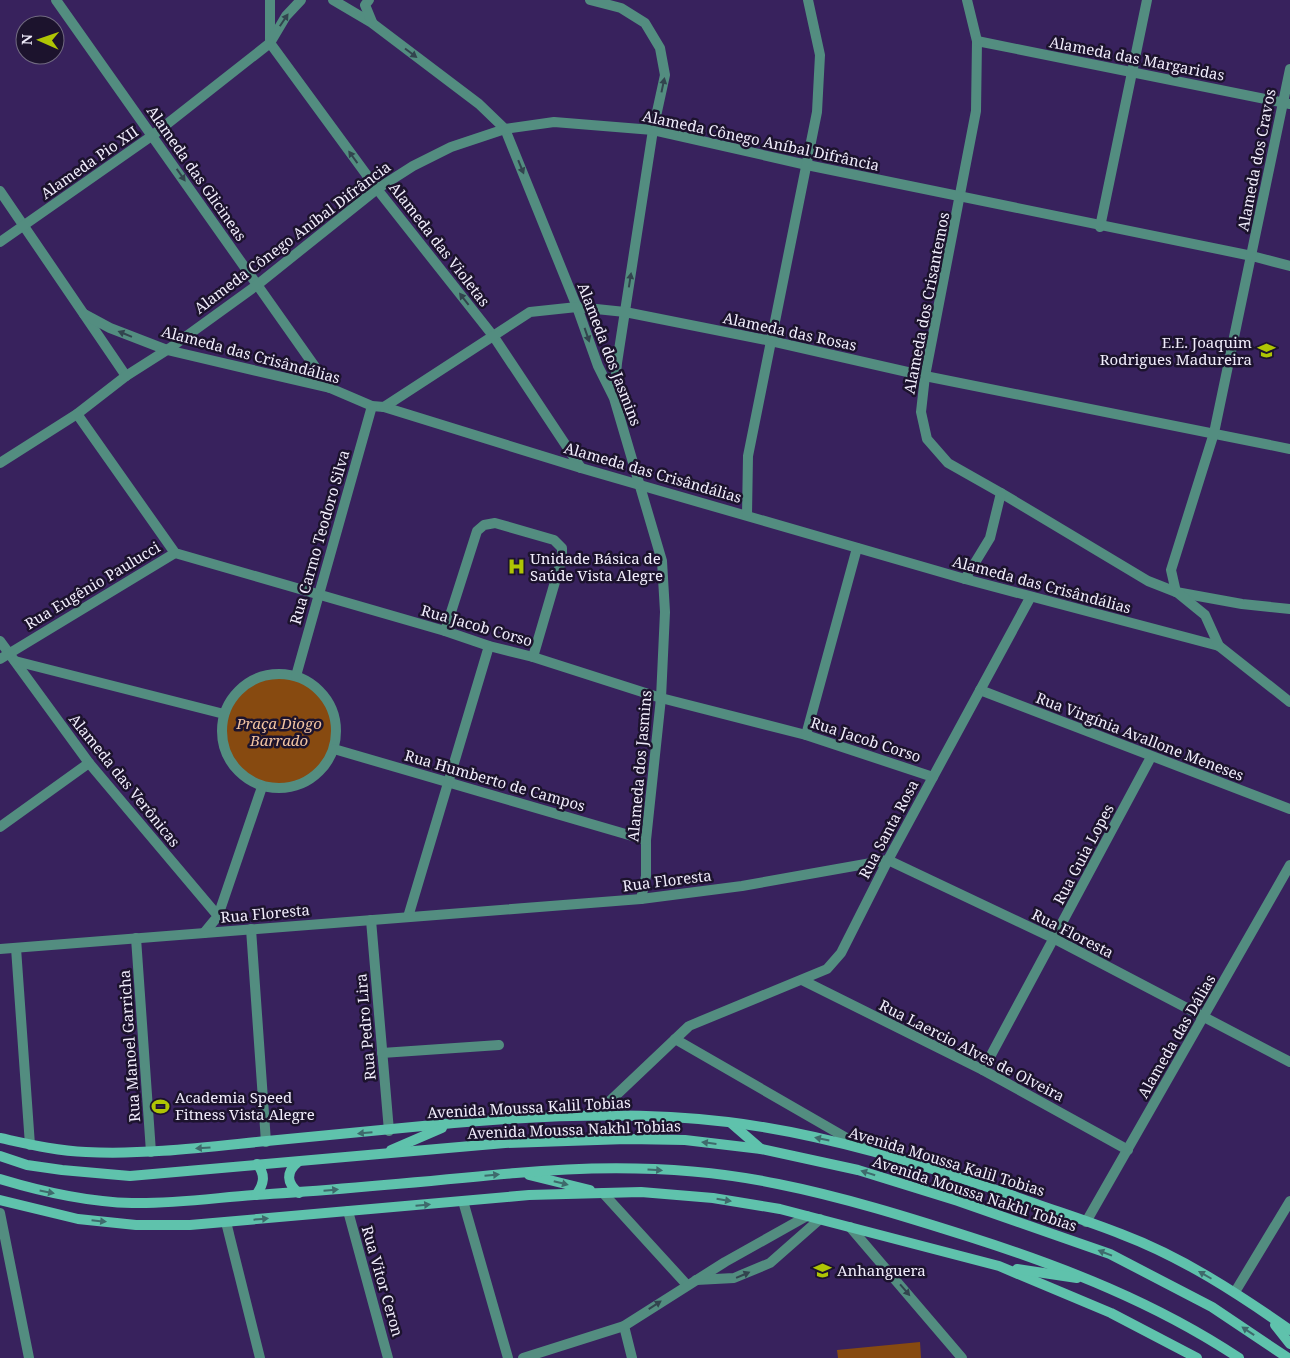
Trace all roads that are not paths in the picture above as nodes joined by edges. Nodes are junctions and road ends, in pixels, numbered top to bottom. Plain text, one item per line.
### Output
1 (56, 0) edge
2 (270, 0) edge
3 (301, 0) edge
4 (334, 0) edge
5 (369, 0) edge
6 (590, 0) edge
7 (808, 0) edge
8 (967, 0) edge
9 (1147, 0) edge
10 (372, 23) junction
11 (977, 41) junction
12 (270, 43) junction
13 (1290, 69) edge
14 (1132, 72) junction
15 (1286, 103) edge
16 (505, 129) junction
17 (653, 130) junction
18 (153, 135) junction
19 (807, 165) junction
20 (377, 189) junction
21 (0, 191) edge
22 (961, 197) junction
23 (24, 226) junction
24 (1100, 227) junction
25 (0, 242) edge
26 (1252, 256) junction
27 (1290, 266) edge
28 (256, 284) junction
29 (577, 307) junction
30 (625, 312) junction
31 (84, 314) junction
32 (494, 337) junction
33 (771, 341) junction
34 (167, 350) junction
35 (617, 363) junction
36 (598, 366) junction
37 (126, 376) junction
38 (925, 376) junction
39 (330, 388) junction
40 (614, 398) junction
41 (372, 406) junction
42 (384, 408) junction
43 (77, 414) junction
44 (1214, 432) junction
45 (1290, 449) edge
46 (0, 463) edge
47 (581, 468) junction
48 (640, 484) junction
49 (1002, 493) junction
50 (747, 514) junction
51 (857, 548) junction
52 (175, 553) junction
53 (965, 580) junction
54 (1176, 592) junction
55 (318, 595) junction
56 (1030, 598) junction
57 (1290, 609) edge
58 (445, 631) junction
59 (0, 640) edge
60 (489, 646) junction
61 (1219, 646) junction
62 (533, 657) junction
63 (8, 658) edge
64 (296, 676) junction
65 (980, 690) junction
66 (661, 698) junction
67 (1290, 702) edge
68 (224, 714) junction
69 (806, 735) junction
70 (334, 748) junction
71 (1150, 757) junction
72 (89, 763) junction
73 (933, 777) junction
74 (447, 781) junction
75 (262, 787) junction
76 (1290, 809) edge
77 (0, 827) edge
78 (646, 840) junction
79 (888, 860) junction
80 (1290, 865) edge
81 (1280, 884) junction
82 (1290, 889) edge
83 (641, 899) junction
84 (218, 916) junction
85 (408, 918) junction
86 (371, 920) junction
87 (251, 930) junction
88 (204, 933) junction
89 (136, 938) junction
90 (1055, 939) junction
91 (16, 948) junction
92 (0, 949) edge
93 (802, 980) junction
94 (1204, 1018) junction
95 (675, 1039) junction
96 (499, 1045) dead end
97 (382, 1054) junction
98 (1290, 1062) edge
99 (983, 1070) junction
100 (588, 1116) junction
101 (730, 1122) junction
102 (454, 1123) junction
103 (389, 1131) junction
104 (0, 1138) edge
105 (266, 1142) junction
106 (30, 1145) junction
107 (865, 1148) junction
108 (760, 1149) junction
109 (1128, 1150) junction
110 (151, 1152) junction
111 (382, 1153) junction
112 (0, 1156) edge
113 (298, 1162) junction
114 (257, 1164) junction
115 (518, 1173) junction
116 (0, 1179) edge
117 (299, 1193) junction
118 (603, 1193) junction
119 (256, 1195) junction
120 (0, 1200) edge
121 (463, 1201) junction
122 (1290, 1201) edge
123 (348, 1211) junction
124 (0, 1213) edge
125 (807, 1216) junction
126 (820, 1219) junction
127 (226, 1222) junction
128 (1086, 1222) junction
129 (850, 1227) junction
130 (999, 1266) junction
131 (1095, 1281) junction
132 (691, 1283) junction
133 (1235, 1292) junction
134 (1258, 1308) junction
135 (624, 1326) junction
136 (1290, 1330) edge
137 (1290, 1344) edge
138 (1190, 1356) edge
139 (29, 1358) edge
140 (260, 1358) edge
141 (388, 1358) edge
142 (508, 1358) edge
143 (523, 1358) edge
144 (632, 1358) edge
145 (962, 1358) edge
146 (1238, 1358) edge
147 (1288, 1358) edge

1 - 18 street, Alameda das Glicineas
2 - 12 street
12 -> 3 street, Alameda Pio XII
4 - 10 street, Alameda dos Jasmins
5 - 10 street
17 -> 6 street
7 - 19 street
8 - 11 street, Alameda dos Crisantemos
9 - 14 street
10 -> 16 street, Alameda dos Jasmins
11 - 14 street, Alameda das Margaridas
11 - 22 street, Alameda dos Crisantemos
12 - 18 street, Alameda Pio XII
20 -> 12 street, Alameda das Violetas
13 - 15 street, Alameda dos Cravos
14 - 15 street, Alameda das Margaridas
14 - 24 street
15 - 26 street, Alameda dos Cravos
16 - 17 street, Alameda Cônego Aníbal Difrância
16 - 20 street, Alameda Cônego Aníbal Difrância
16 -> 29 street, Alameda dos Jasmins
17 - 19 street, Alameda Cônego Aníbal Difrância
30 -> 17 street
18 - 23 street, Alameda Pio XII
18 -> 28 street, Alameda das Glicineas
19 - 22 street, Alameda Cônego Aníbal Difrância
19 - 33 street
20 - 28 street, Alameda Cônego Aníbal Difrância
32 -> 20 street, Alameda das Violetas
21 - 23 street
22 - 24 street, Alameda Cônego Aníbal Difrância
22 - 38 street, Alameda dos Crisantemos
23 - 25 street, Alameda Pio XII
23 - 31 street
24 - 26 street, Alameda Cônego Aníbal Difrância
26 - 27 street, Alameda Cônego Aníbal Difrância
26 - 44 street, Alameda dos Cravos
28 - 34 street, Alameda Cônego Aníbal Difrância
28 - 39 street, Alameda das Glicineas
29 - 30 street, Alameda das Rosas
29 - 32 street, Alameda das Rosas
29 -> 36 street, Alameda dos Jasmins
30 - 33 street, Alameda das Rosas
30 - 35 street
34 -> 31 street, Alameda das Crisândálias
31 - 37 street
32 - 42 street, Alameda das Rosas
32 - 47 street, Alameda das Violetas
33 - 38 street, Alameda das Rosas
33 - 50 street
34 - 37 street, Alameda Cônego Aníbal Difrância
34 - 39 street, Alameda das Crisândálias
35 - 36 street
35 - 40 street
36 - 40 street, Alameda dos Jasmins
37 - 43 street, Alameda Cônego Aníbal Difrância
38 - 44 street, Alameda das Rosas
38 - 49 street, Alameda dos Crisantemos
39 - 41 street, Alameda das Crisândálias
40 - 48 street, Alameda dos Jasmins
41 - 42 street, Alameda das Crisândálias
41 - 55 street, Rua Carmo Teodoro Silva
42 - 47 street, Alameda das Crisândálias
43 - 46 street, Alameda Cônego Aníbal Difrância
43 - 52 street
44 - 45 street, Alameda das Rosas
44 - 54 street
47 - 48 street, Alameda das Crisândálias
48 - 50 street, Alameda das Crisândálias
48 - 66 street, Alameda dos Jasmins
49 - 53 street
49 - 54 street, Alameda dos Crisantemos
50 - 51 street, Alameda das Crisândálias
51 - 53 street, Alameda das Crisândálias
51 - 69 street
52 - 55 street, Rua Jacob Corso
52 - 63 street, Rua Eugênio Paulucci
53 - 56 street, Alameda das Crisândálias
54 - 57 street
54 - 61 street
55 - 58 street, Rua Jacob Corso
55 - 64 street, Rua Carmo Teodoro Silva
56 - 61 street, Alameda das Crisândálias
56 - 65 street, Rua Santa Rosa
58 - 60 street, Rua Jacob Corso
58 - 62 street
59 - 63 street, Alameda das Verônicas
60 - 62 street, Rua Jacob Corso
60 - 74 street
61 - 67 street
62 - 66 street, Rua Jacob Corso
63 - 68 street
63 - 72 street, Alameda das Verônicas
64 - 68 street
64 - 70 street
65 - 71 street, Rua Virgínia Avallone Meneses
65 - 73 street, Rua Santa Rosa
66 - 69 street, Rua Jacob Corso
66 - 78 street, Alameda dos Jasmins
68 - 75 street
69 - 73 street, Rua Jacob Corso
70 - 74 street, Rua Humberto de Campos
70 - 75 street
71 - 76 street, Rua Virgínia Avallone Meneses
71 - 90 street, Rua Guia Lopes
72 - 77 street
72 - 84 street, Alameda das Verônicas
73 - 79 street, Rua Santa Rosa
74 - 78 street, Rua Humberto de Campos
74 - 85 street
75 - 84 street
78 - 83 street, Alameda dos Jasmins
79 - 83 street, Rua Floresta
79 - 90 street, Rua Floresta
79 - 93 street, Rua Santa Rosa
80 - 81 street, Alameda das Dálias
81 - 82 street
81 - 94 street, Alameda das Dálias
83 - 85 street, Rua Floresta
84 - 88 street
85 - 86 street, Rua Floresta
86 - 87 street, Rua Floresta
86 - 97 street, Rua Pedro Lira
87 - 88 street, Rua Floresta
87 - 105 street
88 - 89 street, Rua Floresta
89 - 91 street, Rua Floresta
89 - 110 street, Rua Manoel Garricha
90 - 94 street, Rua Floresta
90 - 99 street, Rua Guia Lopes
91 - 92 street, Rua Floresta
91 - 106 street
93 - 95 street, Rua Santa Rosa
93 - 99 street, Rua Laercio Alves de Olveira
94 - 98 street, Rua Floresta
94 - 109 street, Alameda das Dálias
95 - 100 street, Rua Santa Rosa
95 - 107 street
96 - 97 street
97 - 103 street, Rua Pedro Lira
99 - 109 street, Rua Laercio Alves de Olveira
100 - 101 main road, Avenida Moussa Kalil Tobias
100 - 102 main road, Avenida Moussa Kalil Tobias
107 -> 101 main road, Avenida Moussa Kalil Tobias
101 - 108 main road
102 - 103 main road, Avenida Moussa Kalil Tobias
102 - 111 main road
103 -> 105 main road, Avenida Moussa Kalil Tobias
104 - 106 main road, Avenida Moussa Kalil Tobias
105 -> 110 main road, Avenida Moussa Kalil Tobias
106 - 110 main road, Avenida Moussa Kalil Tobias
107 - 128 main road, Avenida Moussa Kalil Tobias
108 -> 111 main road, Avenida Moussa Nakhl Tobias
147 -> 108 main road, Avenida Moussa Nakhl Tobias
109 - 128 street, Alameda das Dálias
111 - 113 main road, Avenida Moussa Nakhl Tobias
112 - 114 main road, Avenida Moussa Nakhl Tobias
113 - 114 main road, Avenida Moussa Nakhl Tobias
113 - 117 main road
114 - 119 main road
117 -> 115 main road
115 -> 118 main road
115 -> 131 main road
116 -> 119 main road
117 - 119 main road
118 - 121 main road
118 -> 125 main road
118 - 132 street
120 -> 127 main road
123 -> 121 main road
121 - 142 street
122 - 133 street
127 -> 123 main road
123 - 141 street, Rua Vitor Ceron
124 - 139 street
125 - 126 main road
125 - 132 street
126 - 129 main road
132 -> 126 street
127 - 140 street
133 -> 128 main road, Avenida Moussa Kalil Tobias
129 - 130 main road
129 -> 145 street
130 - 131 main road
130 - 138 main road
131 - 146 main road
135 -> 132 street
133 - 134 main road, Avenida Moussa Kalil Tobias
134 - 136 main road, Avenida Moussa Kalil Tobias
134 - 137 main road
135 - 143 street
135 - 144 street

